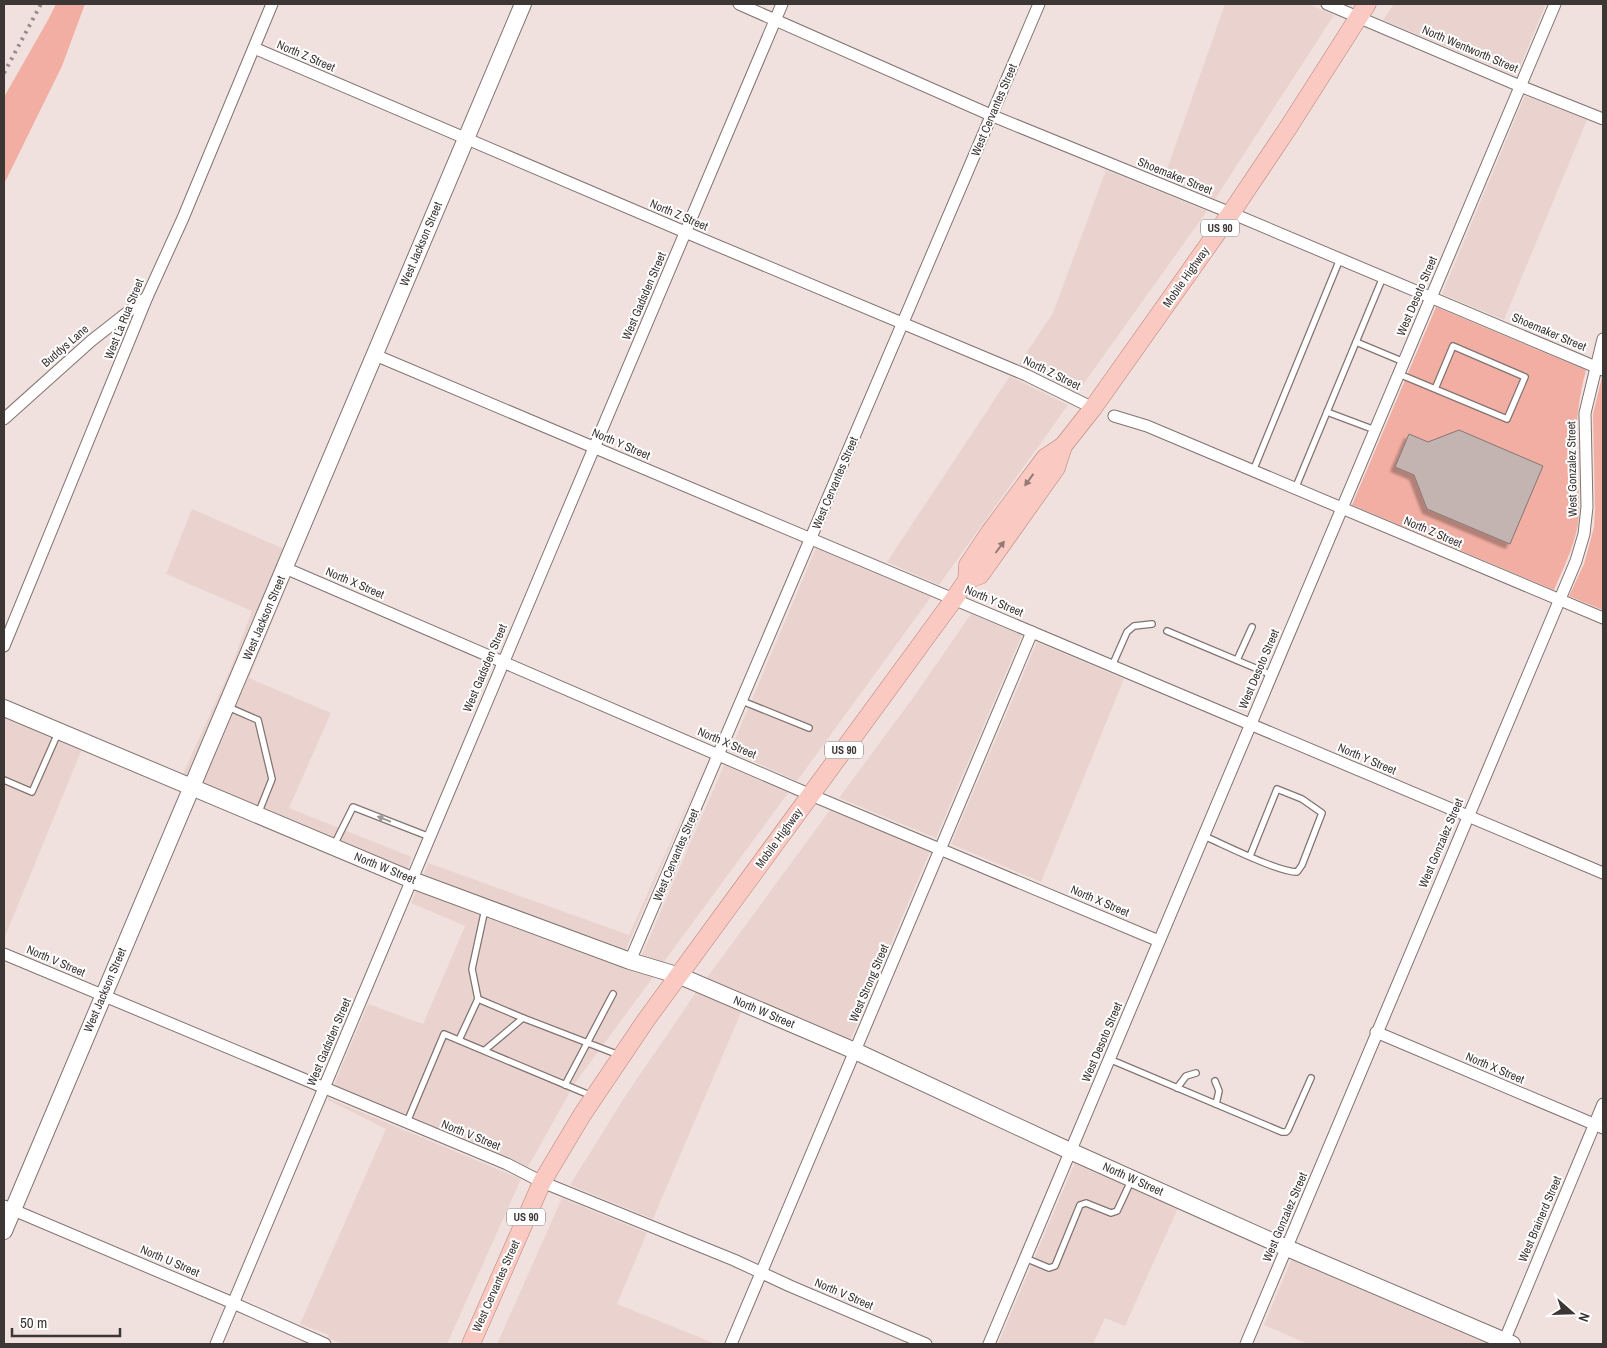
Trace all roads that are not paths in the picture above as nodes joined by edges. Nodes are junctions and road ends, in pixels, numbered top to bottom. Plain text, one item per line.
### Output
1 (272, 4) edge
2 (523, 4) edge
3 (739, 4) edge
4 (782, 4) edge
5 (1039, 4) edge
6 (1327, 4) edge
7 (1555, 4) edge
8 (1363, 11) edge
9 (775, 20) junction
10 (254, 48) junction
11 (1520, 86) junction
12 (992, 116) junction
13 (1603, 118) edge
14 (465, 139) junction
15 (1231, 213) junction
16 (685, 232) junction
17 (1340, 259) junction
18 (1383, 277) junction
19 (147, 297) junction
20 (1431, 298) junction
21 (904, 323) junction
22 (1603, 339) edge
23 (1356, 342) junction
24 (374, 355) junction
25 (1404, 362) junction
26 (1600, 368) edge
27 (1399, 374) junction
28 (1435, 389) junction
29 (1093, 408) junction
30 (1327, 412) junction
31 (1114, 416) dead end
32 (4, 419) edge
33 (1375, 430) junction
34 (595, 448) junction
35 (1254, 471) junction
36 (1295, 489) junction
37 (1342, 508) junction
38 (811, 538) junction
39 (285, 568) junction
40 (954, 600) junction
41 (1559, 600) junction
42 (1603, 618) edge
43 (1152, 624) dead end
44 (1252, 627) dead end
45 (1167, 630) dead end
46 (1032, 632) junction
47 (4, 646) edge
48 (1237, 660) junction
49 (502, 662) junction
50 (1112, 666) junction
51 (1272, 675) junction
52 (742, 701) junction
53 (226, 707) junction
54 (4, 708) edge
55 (1251, 724) junction
56 (809, 728) dead end
57 (59, 731) junction
58 (719, 755) junction
59 (4, 780) edge
60 (192, 788) junction
61 (811, 795) junction
62 (257, 815) junction
63 (1468, 816) junction
64 (1204, 836) junction
65 (430, 837) junction
66 (333, 847) junction
67 (941, 848) junction
68 (1250, 856) junction
69 (1603, 873) edge
70 (412, 880) junction
71 (485, 907) junction
72 (1159, 941) junction
73 (4, 954) edge
74 (630, 961) junction
75 (680, 976) junction
76 (613, 994) dead end
77 (102, 996) junction
78 (478, 998) junction
79 (523, 1018) junction
80 (1376, 1032) junction
81 (459, 1040) junction
82 (587, 1043) junction
83 (485, 1050) junction
84 (855, 1051) junction
85 (621, 1056) junction
86 (1109, 1059) junction
87 (1196, 1073) dead end
88 (1311, 1078) dead end
89 (1215, 1080) dead end
90 (565, 1085) junction
91 (324, 1088) junction
92 (1177, 1088) junction
93 (594, 1097) junction
94 (1216, 1104) junction
95 (1603, 1104) edge
96 (407, 1122) junction
97 (1599, 1127) edge
98 (1070, 1152) junction
99 (1132, 1179) junction
100 (542, 1182) junction
101 (8, 1208) edge
102 (4, 1231) edge
103 (1287, 1248) junction
104 (1025, 1258) junction
105 (762, 1273) junction
106 (233, 1303) junction
107 (1506, 1343) edge
108 (216, 1344) edge
109 (325, 1344) edge
110 (471, 1344) edge
111 (731, 1344) edge
112 (926, 1344) edge
113 (989, 1344) edge
114 (1246, 1344) edge

1 - 10 street, West La Rua Street
2 - 14 main road, West Jackson Street
3 - 9 street, Shoemaker Street
4 - 9 street, West Gadsden Street
5 - 12 street, West Cervantes Street
6 - 8 street, North Wentworth Street
7 - 11 street, West Desoto Street
8 - 11 street, North Wentworth Street
8 - 15 main road, Mobile Highway / US 90
9 - 12 street, Shoemaker Street
9 - 16 street, West Gadsden Street
10 - 14 street, North Z Street
10 - 19 street, West La Rua Street
11 - 13 street, North Wentworth Street
11 - 20 street, West Desoto Street
12 - 15 street, Shoemaker Street
12 - 21 street, West Cervantes Street
14 - 16 street, North Z Street
14 - 24 main road, West Jackson Street
15 - 17 street, Shoemaker Street
15 - 29 main road, Mobile Highway / US 90
16 - 21 street, North Z Street
16 - 34 street, West Gadsden Street
17 - 18 street, Shoemaker Street
17 - 35 lane
18 - 20 street, Shoemaker Street
18 - 23 lane
19 - 32 street, Buddys Lane
19 - 47 street, West La Rua Street
20 - 25 street, West Desoto Street
20 - 26 street, Shoemaker Street
21 - 29 street, North Z Street
21 - 38 street, West Cervantes Street
22 - 26 street, West Gonzalez Street
23 - 25 lane
23 - 30 lane
24 - 34 street, North Y Street
24 - 39 main road, West Jackson Street
25 - 27 street, West Desoto Street
26 - 41 street, West Gonzalez Street
27 - 28 lane
27 - 33 street, West Desoto Street
28 - 28 lane
29 - 40 main road, Mobile Highway / US 90
30 - 33 lane
30 - 36 lane
31 - 35 street, North Z Street
33 - 37 street, West Desoto Street
34 - 38 street, North Y Street
34 - 49 street, West Gadsden Street
35 - 36 street, North Z Street
36 - 37 street, North Z Street
37 - 41 street, North Z Street
37 - 51 street, West Desoto Street
38 - 40 street, North Y Street
38 - 52 street, West Cervantes Street
39 - 49 street, North X Street
39 - 53 main road, West Jackson Street
40 - 46 street, North Y Street
40 - 61 main road, Mobile Highway / US 90
41 - 42 street, North Z Street
41 - 63 street, West Gonzalez Street
43 - 50 lane
44 - 48 lane
45 - 48 lane
46 - 50 street, North Y Street
46 - 67 street, West Strong Street
48 - 51 lane
49 - 58 street, North X Street
49 - 65 street, West Gadsden Street
50 - 55 street, North Y Street
51 - 55 street, West Desoto Street
52 - 56 lane
52 - 58 street, West Cervantes Street
53 - 60 main road, West Jackson Street
53 - 62 lane
54 - 57 main road, North W Street
55 - 63 street, North Y Street
55 - 64 street, West Desoto Street
57 - 59 lane
57 - 60 main road, North W Street
58 - 61 street, North X Street
58 - 74 street, West Cervantes Street
60 - 62 main road, North W Street
60 - 77 main road, West Jackson Street
61 - 67 street, North X Street
61 - 75 main road, Mobile Highway / US 90
62 - 66 main road, North W Street
63 - 69 street, North Y Street
63 - 80 street, West Gonzalez Street
64 - 68 lane
64 - 72 street, West Desoto Street
65 -> 66 lane
65 - 70 street, West Gadsden Street
66 - 70 main road, North W Street
67 - 72 street, North X Street
67 - 84 street, West Strong Street
68 - 68 lane
70 - 71 main road, North W Street
70 - 91 street, West Gadsden Street
71 - 74 main road, North W Street
71 - 78 lane
72 - 86 street, West Desoto Street
73 - 77 street, North V Street
74 - 75 main road, North W Street
75 - 84 main road, North W Street
75 - 85 main road, Mobile Highway / US 90
76 - 82 lane
77 - 91 street, North V Street
77 - 101 main road, West Jackson Street
78 - 79 lane
78 - 81 lane
79 - 82 lane
79 - 83 lane
80 - 97 street, North X Street
80 - 103 street, West Gonzalez Street
81 - 83 lane
81 - 96 lane
82 - 85 lane
82 - 90 lane
83 - 90 lane
84 - 98 main road, North W Street
84 - 105 street, West Strong Street
85 - 93 main road, Mobile Highway / US 90
86 - 92 lane
86 - 98 street, West Desoto Street
87 - 92 lane
88 - 94 lane
89 - 94 lane
90 - 93 lane
91 - 96 street, North V Street
91 - 106 street, West Gadsden Street
92 - 94 lane
93 - 100 main road, West Cervantes Street / US 90
95 - 97 street, West Brainerd Street
96 - 100 street, North V Street
97 - 107 street, West Brainerd Street
98 - 99 main road, North W Street
98 - 104 street, West Desoto Street
99 - 103 main road, North W Street
99 - 104 lane
100 - 105 street, North V Street
100 - 110 main road, West Cervantes Street / US 90
101 - 102 main road, West Jackson Street
101 - 106 street, North U Street
103 - 107 main road, North W Street
103 - 114 street, West Gonzalez Street
104 - 113 street, West Desoto Street
105 - 111 street, West Strong Street
105 - 112 street, North V Street
106 - 108 street, West Gadsden Street
106 - 109 street, North U Street

